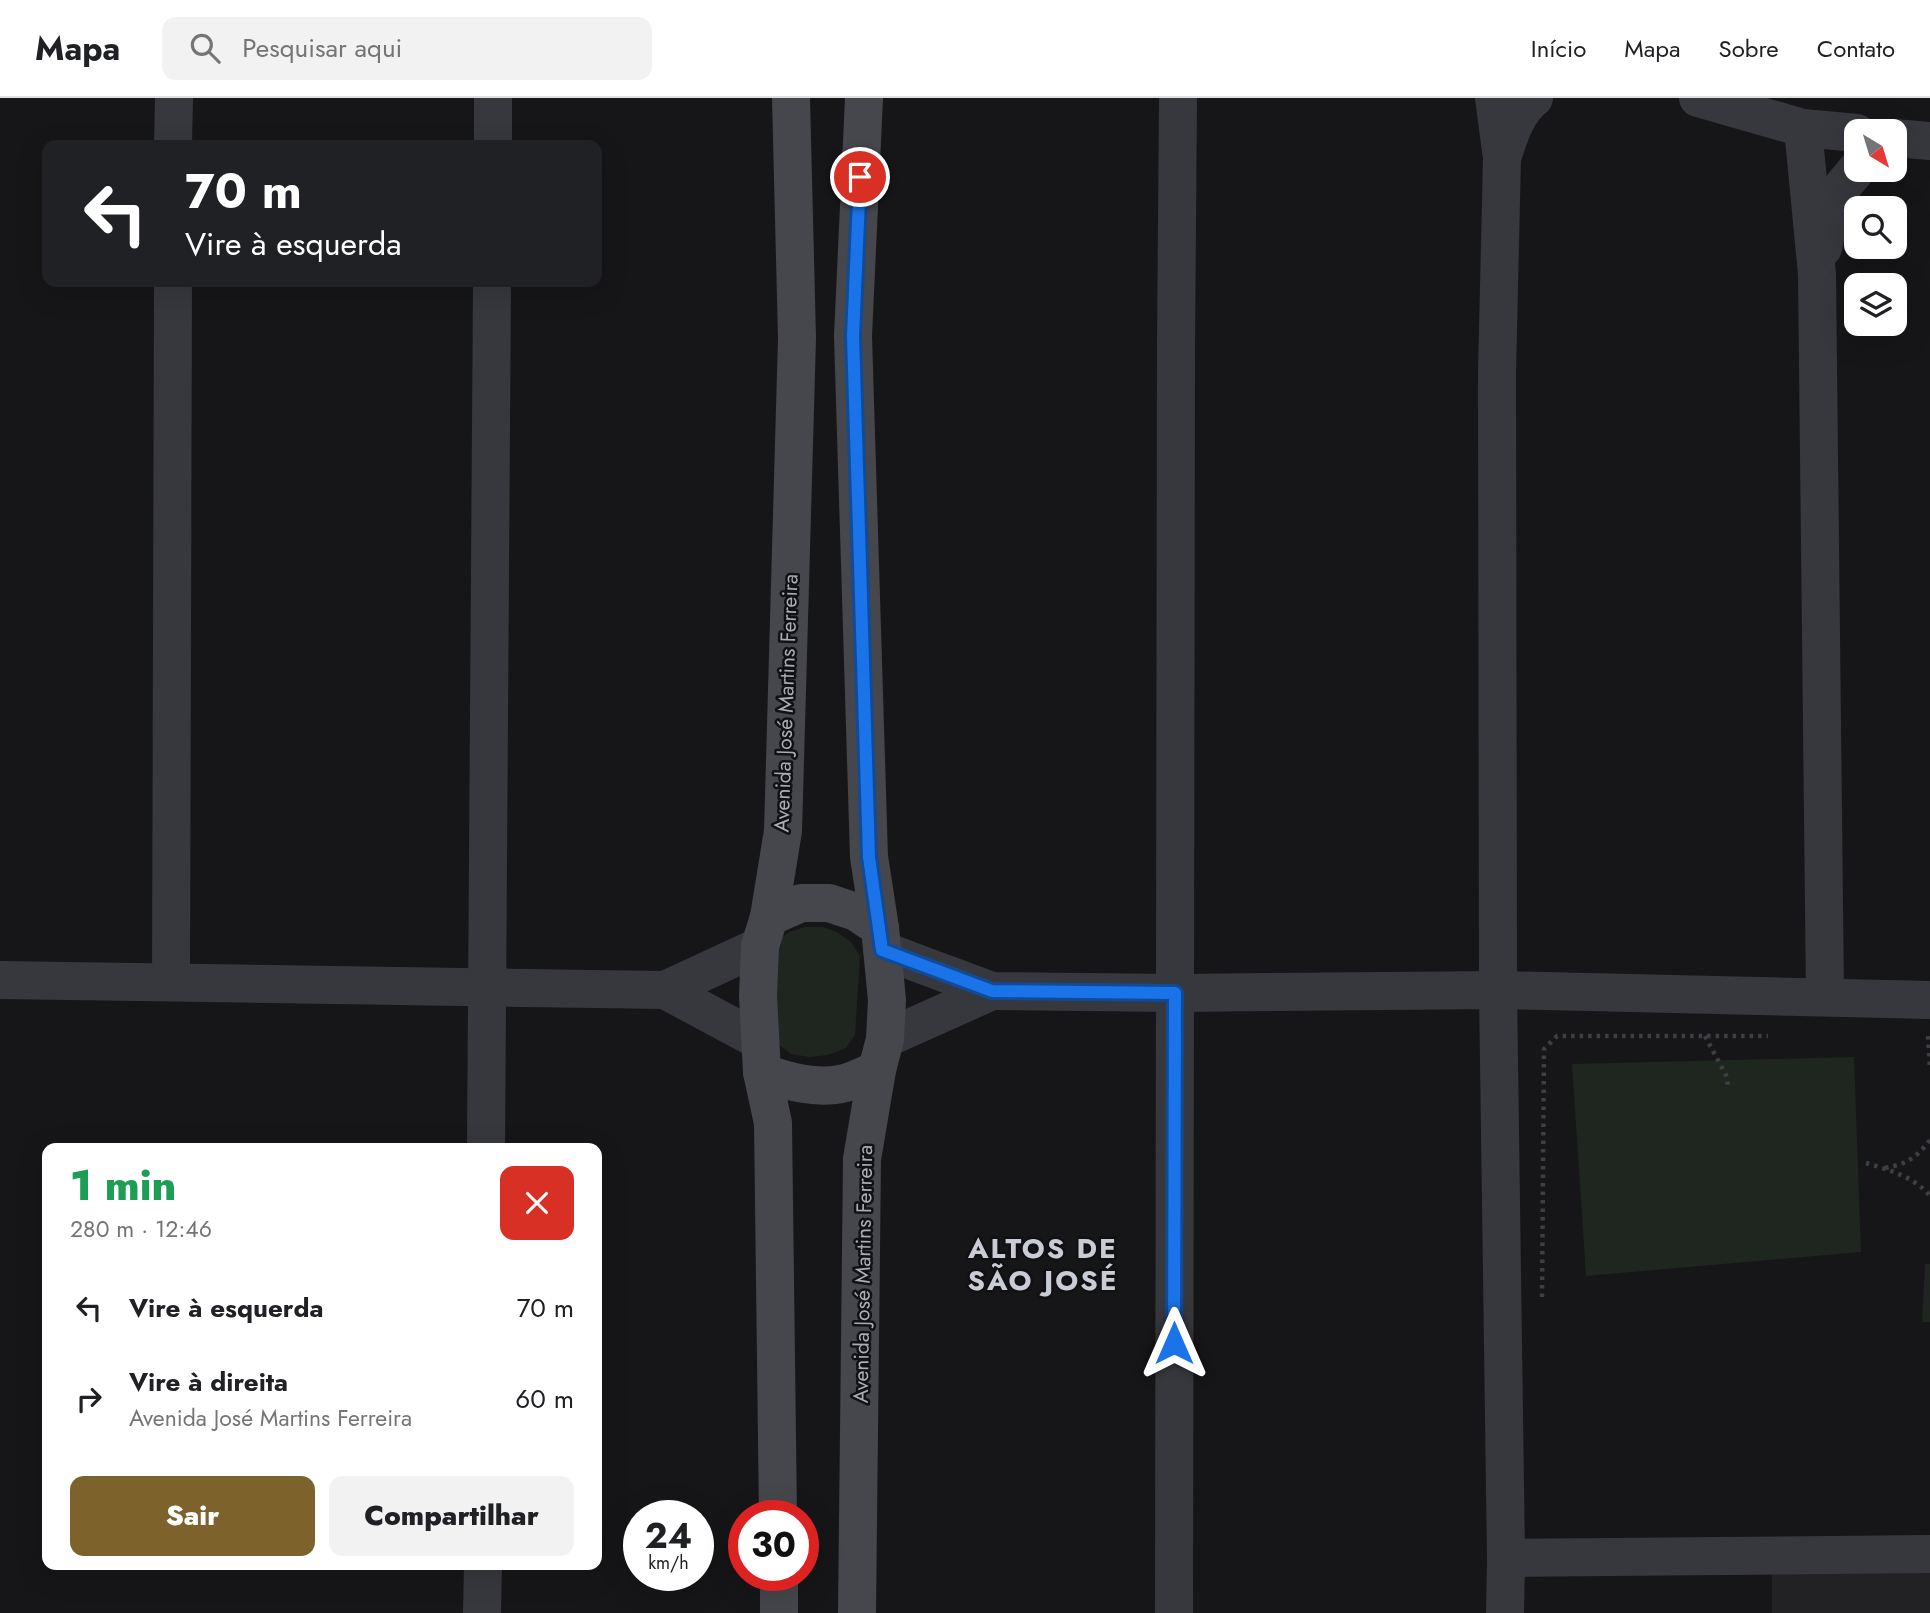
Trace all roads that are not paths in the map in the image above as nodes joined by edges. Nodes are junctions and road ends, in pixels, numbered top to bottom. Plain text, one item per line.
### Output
1 (174, 98) edge
2 (494, 98) edge
3 (791, 98) edge
4 (864, 98) edge
5 (1178, 98) edge
6 (1494, 98) edge
7 (1534, 98) edge
8 (1698, 98) edge
9 (1803, 128) junction
10 (1844, 133) edge
11 (173, 140) edge
12 (493, 140) edge
13 (1502, 158) junction
14 (1846, 182) edge
15 (1817, 274) junction
16 (173, 287) edge
17 (492, 287) edge
18 (764, 932) junction
19 (881, 939) junction
20 (0, 980) edge
21 (171, 982) junction
22 (487, 988) junction
23 (665, 990) junction
24 (1498, 990) junction
25 (992, 991) junction
26 (1175, 993) junction
27 (1825, 996) junction
28 (1930, 1000) edge
29 (881, 1055) junction
30 (761, 1056) junction
31 (486, 1143) edge
32 (778, 1500) edge
33 (1930, 1554) edge
34 (1506, 1558) junction
35 (483, 1570) edge
36 (779, 1591) edge
37 (482, 1613) edge
38 (779, 1613) edge
39 (858, 1613) edge
40 (1174, 1613) edge
41 (1505, 1613) edge

1 - 11 street
2 - 12 street
3 - 18 main road, Avenida José Martins Ferreira
4 - 19 main road, Avenida José Martins Ferreira
5 - 26 street
6 - 13 street
7 - 13 street
8 - 9 street
9 - 10 street
9 - 15 street
13 - 24 street
14 - 15 street
15 - 27 street
16 - 21 street
17 - 22 street
18 - 19 main road
18 - 23 street
18 - 30 main road, Avenida José Martins Ferreira
19 - 25 street
19 - 29 main road, Avenida José Martins Ferreira
20 - 21 street
21 - 22 street
22 - 23 street
22 - 31 street
23 - 30 street
24 - 26 street
24 - 27 street
24 - 34 street
25 - 26 street
25 - 29 street
26 - 40 street
27 - 28 street
29 - 30 main road
29 - 39 main road, Avenida José Martins Ferreira
30 - 32 main road, Avenida José Martins Ferreira
33 - 34 street
34 - 41 street
35 - 37 street
36 - 38 main road

